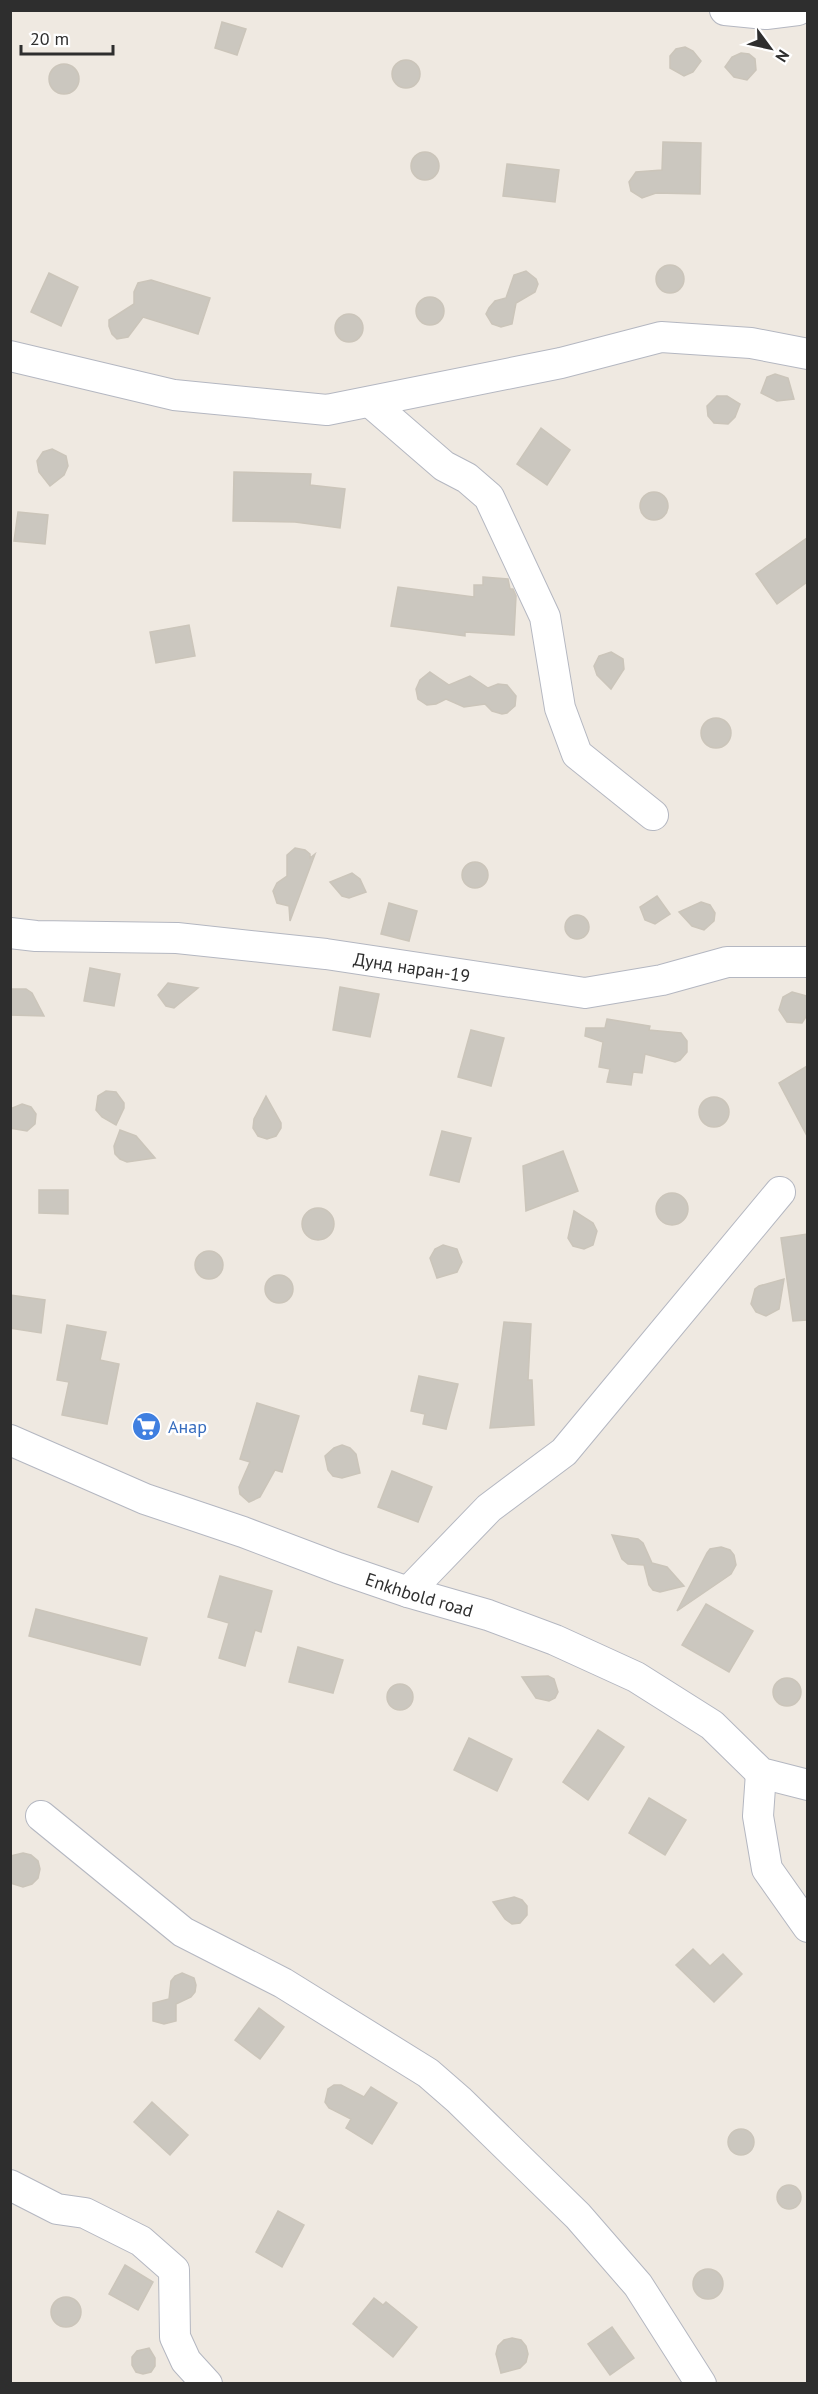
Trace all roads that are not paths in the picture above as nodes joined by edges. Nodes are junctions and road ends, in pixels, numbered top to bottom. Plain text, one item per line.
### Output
1 (725, 10) edge
2 (798, 10) edge
3 (807, 354) edge
4 (10, 356) edge
5 (370, 402) junction
6 (653, 815) dead end
7 (10, 933) edge
8 (807, 962) edge
9 (780, 1192) dead end
10 (10, 1440) edge
11 (408, 1592) junction
12 (761, 1773) junction
13 (807, 1785) edge
14 (41, 1816) dead end
15 (807, 1927) edge
16 (10, 2185) edge
17 (207, 2384) edge
18 (701, 2384) edge

1 - 2 street
3 - 5 street
4 - 5 street
5 - 6 street
7 - 8 street, Дунд наран-19
9 - 11 street
10 - 11 street, Enkhbold road
11 - 12 street, Enkhbold road
12 - 13 street, Enkhbold road
12 - 15 street
14 - 18 street
16 - 17 street

